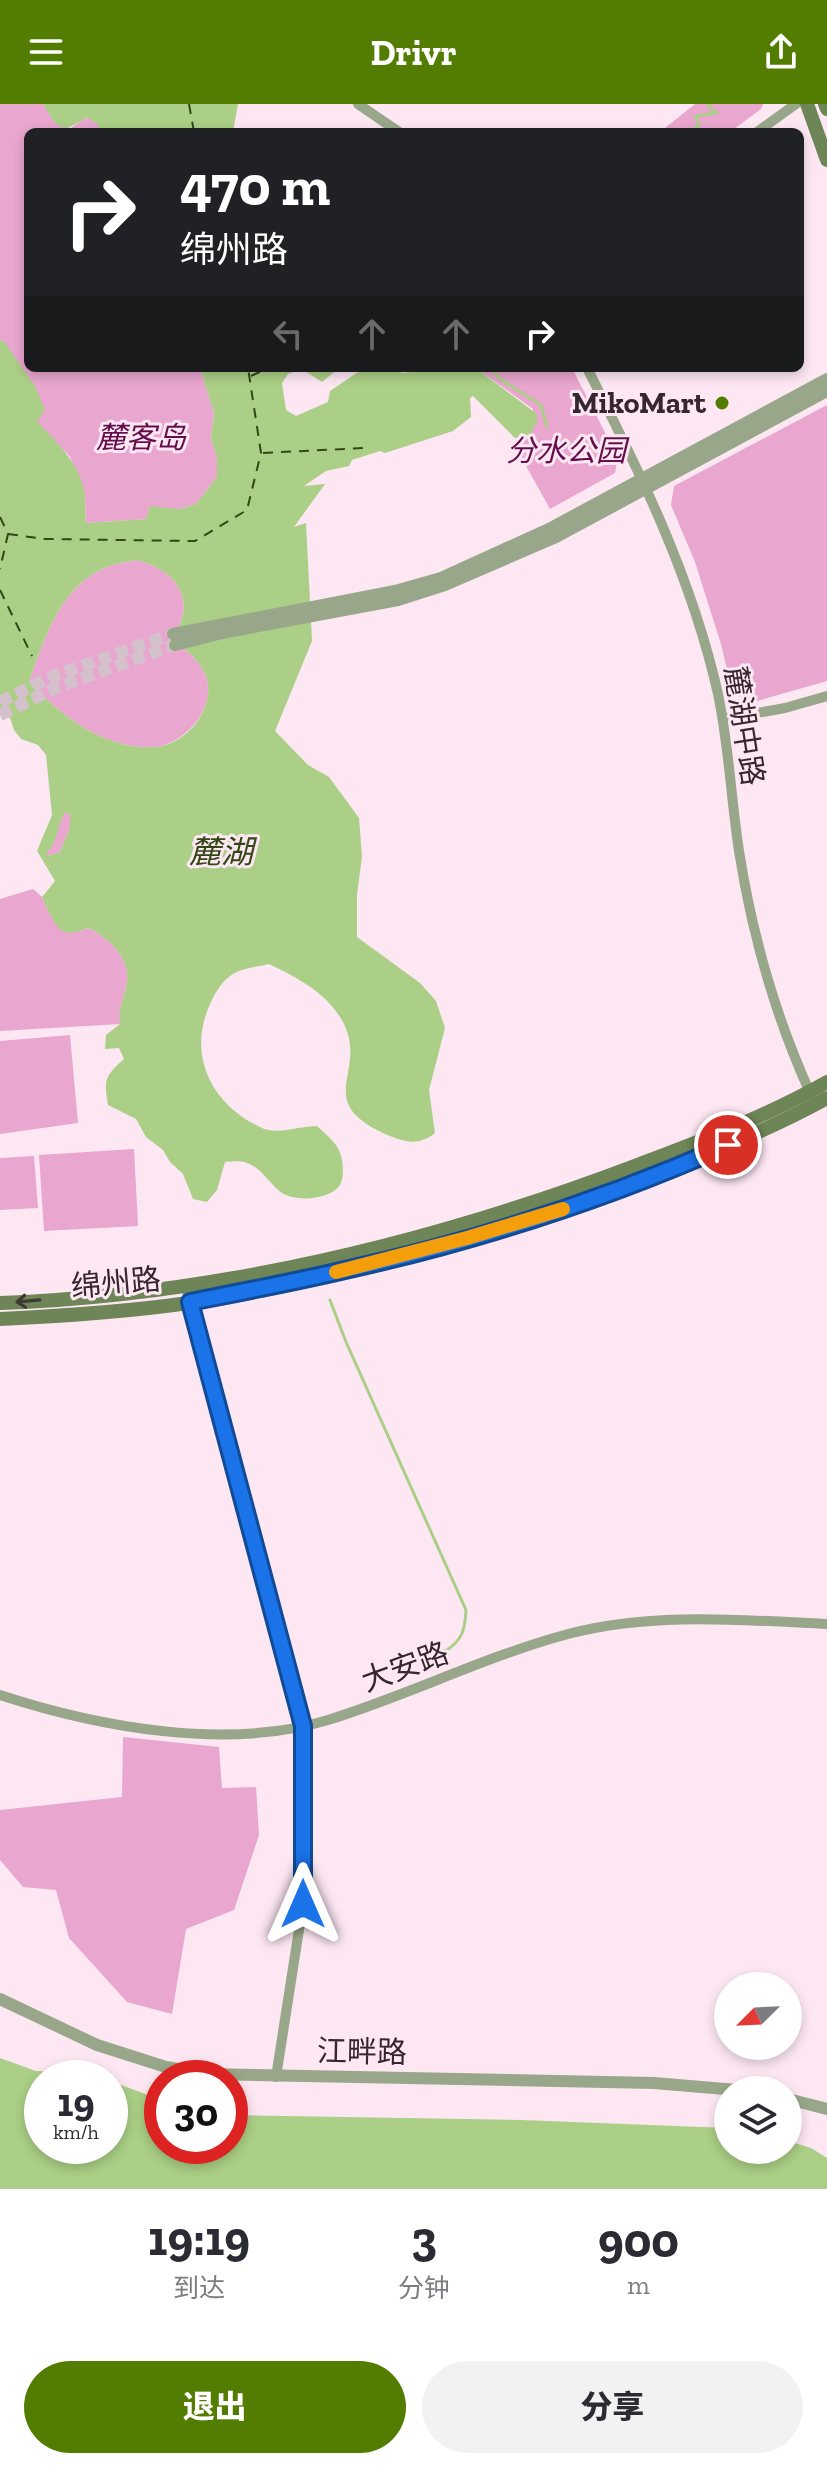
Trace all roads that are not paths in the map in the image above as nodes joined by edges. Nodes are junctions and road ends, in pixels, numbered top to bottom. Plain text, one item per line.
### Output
1 (358, 104) edge
2 (796, 104) edge
3 (807, 104) edge
4 (393, 128) edge
5 (763, 128) edge
6 (827, 160) edge
7 (589, 372) edge
8 (827, 379) edge
9 (827, 391) edge
10 (645, 483) junction
11 (174, 640) tunnel mouth
12 (827, 696) edge
13 (723, 719) junction
14 (827, 1082) edge
15 (817, 1098) edge
16 (186, 1287) junction
17 (190, 1302) junction
18 (0, 1303) edge
19 (0, 1319) edge
20 (827, 1624) edge
21 (0, 1695) edge
22 (303, 1726) junction
23 (0, 1999) edge
24 (276, 2077) junction
25 (714, 2088) edge
26 (802, 2103) edge
27 (827, 2109) edge

1 - 4 street
2 - 5 street
3 - 6 main road
7 - 10 street, 麓湖中路
8 - 10 street
9 - 10 street
10 - 11 street
10 - 13 street, 麓湖中路
12 - 13 street
13 - 15 street, 麓湖中路
14 - 15 main road, 绵州路
15 - 16 main road, 绵州路
15 - 17 main road, 绵州路
16 - 17 street
16 -> 18 main road, 绵州路
17 - 19 main road, 绵州路
17 - 22 street
20 - 22 street, 大安路
21 - 22 street, 大安路
22 - 24 street
23 - 24 street, 江畔路
24 - 25 street, 江畔路
26 - 27 street

